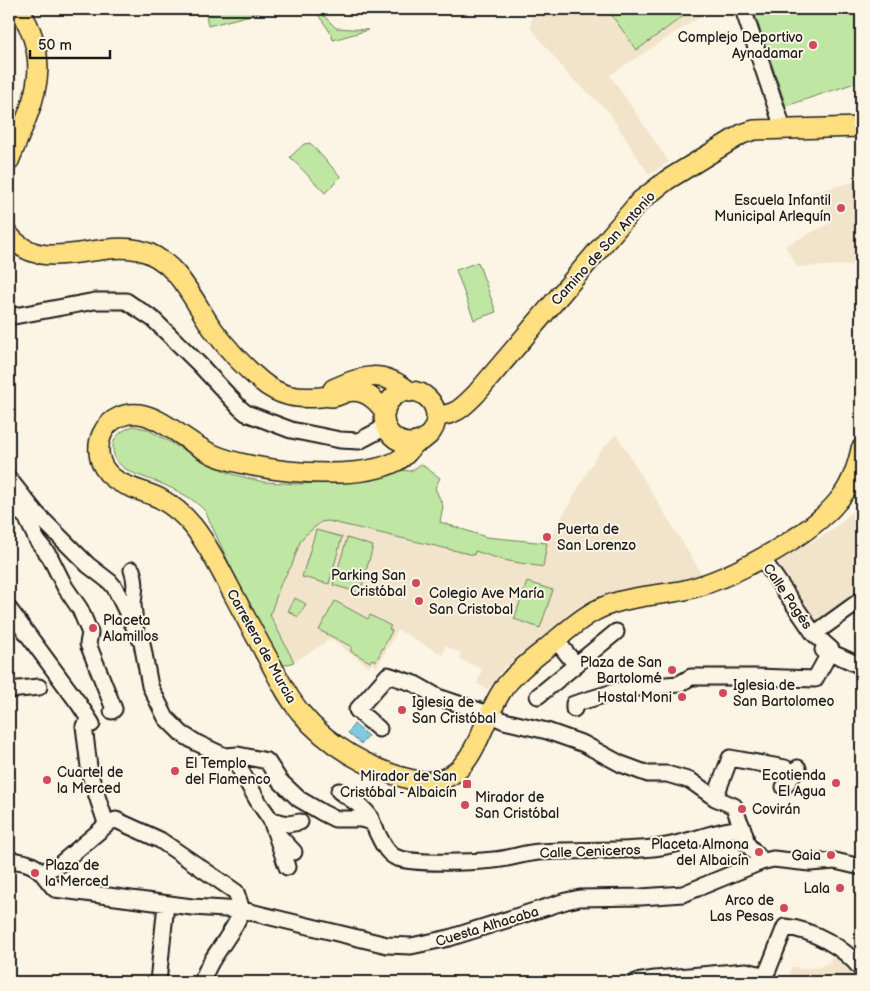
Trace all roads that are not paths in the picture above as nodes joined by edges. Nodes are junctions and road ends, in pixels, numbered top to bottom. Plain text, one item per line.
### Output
1 (19, 9) edge
2 (744, 9) edge
3 (861, 127) edge
4 (781, 129) junction
5 (9, 162) edge
6 (9, 235) edge
7 (9, 317) edge
8 (410, 392) junction
9 (322, 396) junction
10 (436, 416) junction
11 (387, 424) junction
12 (416, 442) junction
13 (861, 449) edge
14 (362, 470) junction
15 (9, 479) edge
16 (9, 505) edge
17 (32, 517) junction
18 (762, 558) junction
19 (132, 570) dead end
20 (861, 600) edge
21 (9, 609) edge
22 (133, 625) junction
23 (616, 632) dead end
24 (814, 634) junction
25 (558, 643) junction
26 (830, 652) junction
27 (576, 665) junction
28 (861, 666) edge
29 (39, 687) dead end
30 (9, 690) edge
31 (538, 696) dead end
32 (574, 709) dead end
33 (112, 711) dead end
34 (489, 714) junction
35 (379, 729) dead end
36 (225, 756) junction
37 (784, 787) dead end
38 (339, 791) dead end
39 (715, 798) junction
40 (110, 822) junction
41 (300, 822) dead end
42 (372, 822) junction
43 (273, 826) junction
44 (742, 828) junction
45 (294, 852) dead end
46 (762, 855) junction
47 (9, 860) edge
48 (287, 867) dead end
49 (861, 867) edge
50 (41, 872) junction
51 (166, 904) junction
52 (242, 910) junction
53 (861, 969) edge
54 (762, 979) edge
55 (158, 982) edge
56 (202, 982) edge
57 (636, 982) edge

1 - 5 main road
2 - 4 street
3 - 4 main road, Camino de San Antonio
4 - 10 main road, Camino de San Antonio
6 - 9 main road
7 - 11 street
8 - 9 main road
8 - 10 main road
8 - 11 main road
9 - 11 main road
10 - 12 main road
11 - 12 main road
11 - 14 main road
12 - 14 main road, Carretera de Murcia
13 - 18 main road, Carretera de Murcia
14 - 34 main road, Carretera de Murcia
15 - 17 street
16 - 17 street
17 - 22 street
17 - 33 street
18 - 24 street, Calle Pagés
18 - 25 main road, Carretera de Murcia
19 - 22 street
20 - 24 street
21 - 40 street
22 - 36 street
23 - 27 street
24 - 26 street, Calle Pagés
25 - 27 street
25 - 34 main road, Carretera de Murcia
26 - 28 street, Calle Pagés
26 - 32 street
27 - 31 street
29 - 30 street
34 - 35 street
34 - 39 street
36 - 42 street
36 - 43 street
37 - 39 street
38 - 42 street
39 - 44 street
40 - 50 street
40 - 52 street
41 - 43 street
42 - 44 street, Calle Ceniceros
43 - 45 street
43 - 48 street
44 - 46 street
46 - 49 street, Cuesta Alhacaba
46 - 52 street, Cuesta Alhacaba
47 - 50 street
50 - 51 street, Cuesta Alhacaba
51 - 52 street, Cuesta Alhacaba
51 - 55 street
52 - 56 street
53 - 54 street
54 - 57 street

